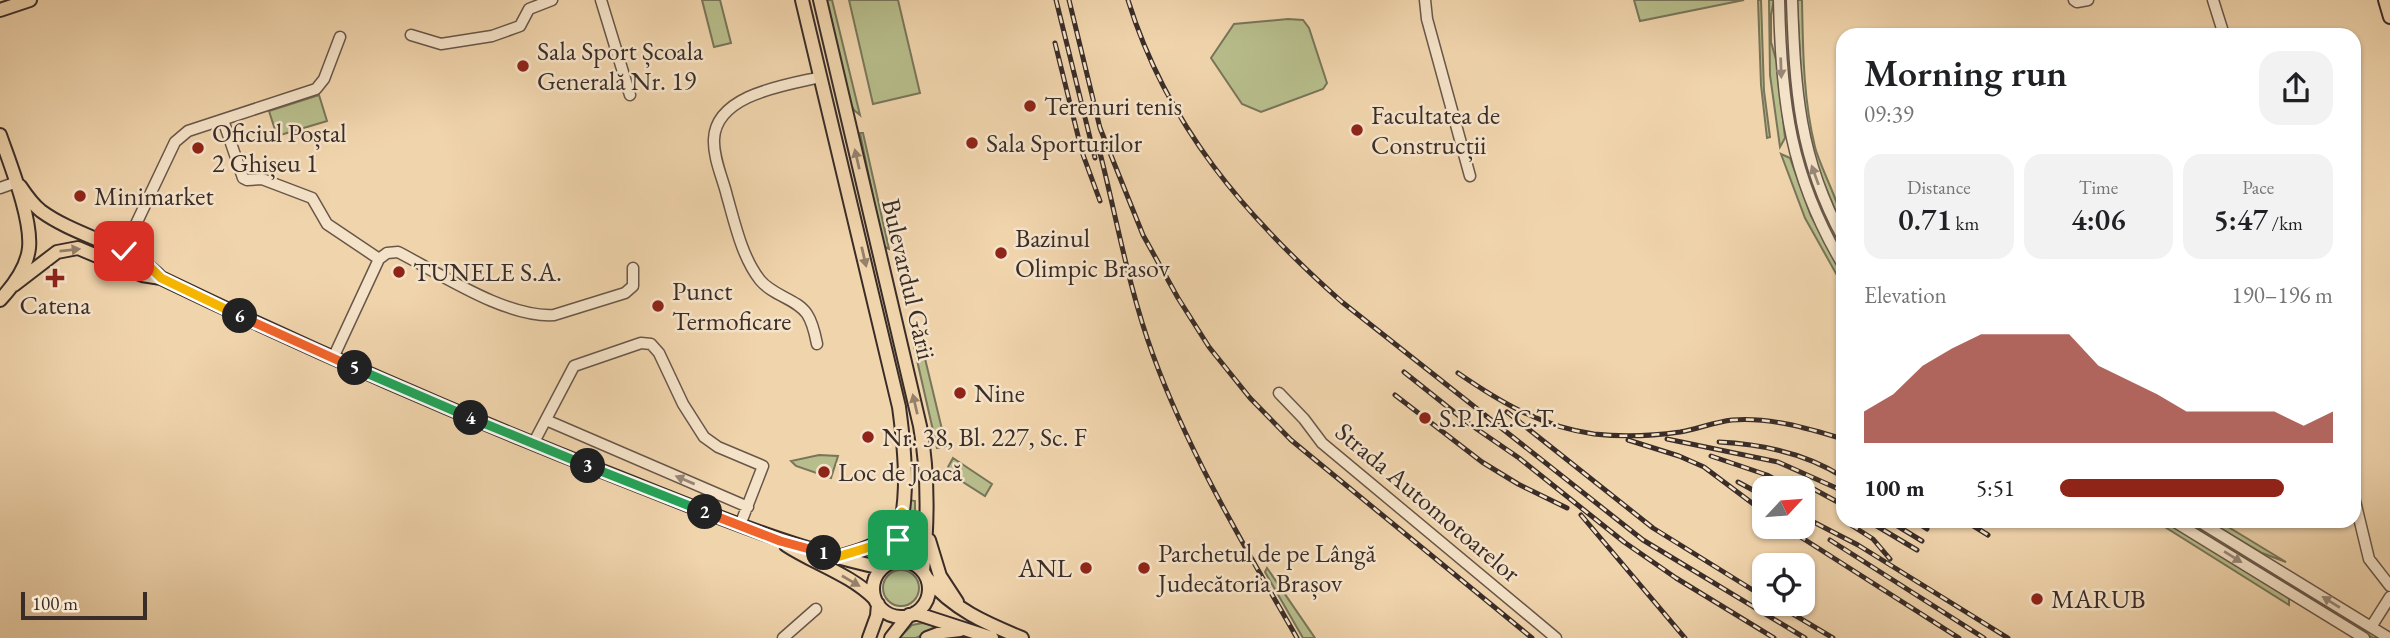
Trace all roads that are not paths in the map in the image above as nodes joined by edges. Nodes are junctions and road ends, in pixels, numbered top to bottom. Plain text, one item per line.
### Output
1 (30, 0) edge
2 (552, 0) edge
3 (601, 0) edge
4 (802, 0) edge
5 (820, 0) edge
6 (1425, 0) edge
7 (1779, 0) edge
8 (1792, 0) edge
9 (2074, 0) edge
10 (2088, 0) edge
11 (2213, 0) edge
12 (2385, 0) edge
13 (0, 10) edge
14 (2390, 17) edge
15 (2222, 28) edge
16 (411, 35) dead end
17 (340, 37) dead end
18 (821, 77) junction
19 (630, 95) dead end
20 (223, 120) junction
21 (0, 135) edge
22 (1470, 176) dead end
23 (17, 182) junction
24 (0, 188) edge
25 (1836, 222) edge
26 (124, 251) junction
27 (1836, 251) edge
28 (379, 259) junction
29 (117, 264) junction
30 (633, 268) dead end
31 (161, 278) junction
32 (14, 285) junction
33 (0, 300) edge
34 (817, 344) dead end
35 (333, 358) junction
36 (1279, 393) dead end
37 (546, 420) junction
38 (533, 444) junction
39 (748, 507) junction
40 (902, 512) junction
41 (2361, 524) edge
42 (740, 525) junction
43 (2185, 528) edge
44 (2210, 528) edge
45 (927, 531) junction
46 (780, 541) junction
47 (837, 557) junction
48 (884, 567) junction
49 (925, 575) junction
50 (2390, 586) edge
51 (2390, 597) edge
52 (877, 602) junction
53 (816, 609) dead end
54 (964, 611) junction
55 (912, 614) junction
56 (2371, 627) junction
57 (975, 632) junction
58 (783, 638) edge
59 (870, 638) edge
60 (891, 638) edge
61 (927, 638) edge
62 (992, 638) edge
63 (1022, 638) edge
64 (1556, 638) edge
65 (2364, 638) edge
66 (2389, 638) edge

1 - 13 main road
2 - 16 street
3 - 19 street
4 - 18 main road, Bulevardul Gării
45 -> 5 main road, Bulevardul Gării
6 - 22 street
7 -> 27 street
25 -> 8 street
9 - 10 street
11 - 15 street
12 - 14 main road
17 - 20 street
18 - 34 street
18 -> 40 main road, Bulevardul Gării
20 - 26 street
20 - 28 street
21 - 23 main road
23 - 24 street
23 - 26 main road
23 - 32 main road
26 - 29 street
26 - 31 main road
28 - 30 street
28 - 35 street
29 - 31 main road
32 -> 29 main road
31 - 35 main road
32 - 33 main road
35 - 38 main road
36 - 64 street, Strada Automotoarelor
37 - 38 street
39 -> 37 street
37 - 39 street
38 - 42 main road
39 - 42 street
40 - 47 main road
40 - 48 main road, Bulevardul Gării
41 - 50 street
42 - 46 main road
43 -> 65 street
56 -> 44 street
45 - 49 main road, Bulevardul Gării
45 - 54 main road
46 - 47 main road
46 -> 52 main road
47 - 48 main road
48 - 49 main road
48 - 52 main road
49 - 54 main road
49 - 55 main road
51 - 56 street
52 - 55 main road
52 - 59 main road
53 - 58 street
54 - 63 main road
55 - 57 main road
55 - 60 main road
56 - 66 street
57 - 61 main road
57 - 62 main road

